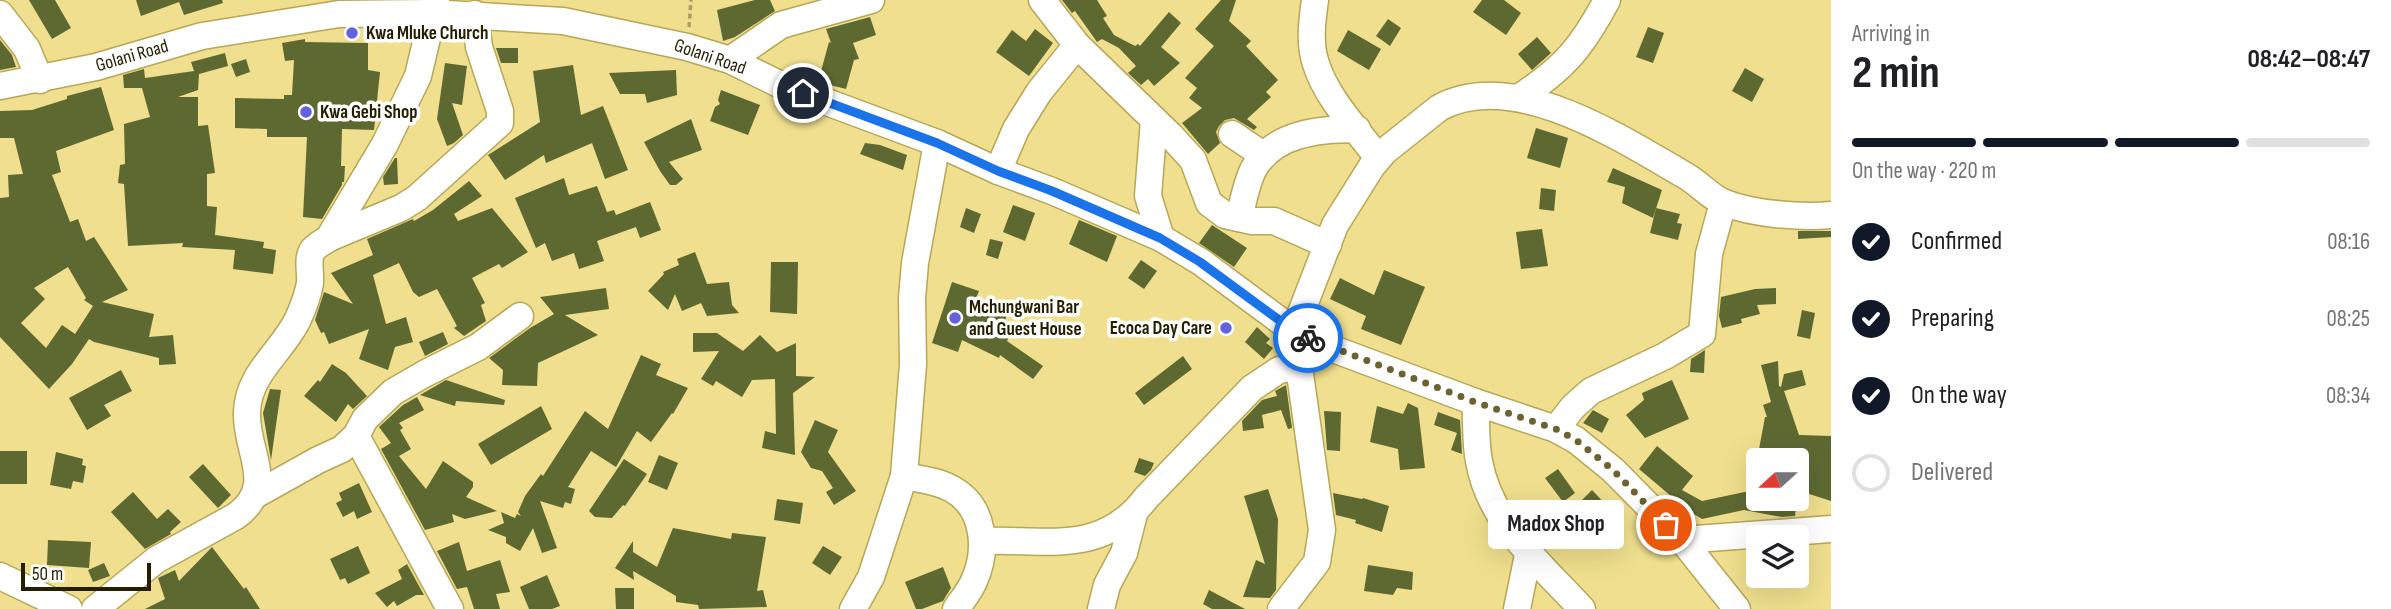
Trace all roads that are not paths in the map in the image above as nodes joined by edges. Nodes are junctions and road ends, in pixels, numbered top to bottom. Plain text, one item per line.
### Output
1 (871, 0) edge
2 (1042, 0) edge
3 (1315, 0) edge
4 (1607, 0) edge
5 (375, 6) edge
6 (433, 6) edge
7 (0, 14) edge
8 (475, 14) junction
9 (1077, 45) junction
10 (730, 60) junction
11 (40, 80) junction
12 (0, 86) edge
13 (1518, 97) junction
14 (1154, 120) junction
15 (1357, 129) junction
16 (1232, 134) dead end
17 (937, 143) junction
18 (1263, 155) junction
19 (1378, 158) junction
20 (998, 171) junction
21 (1723, 203) junction
22 (1831, 215) edge
23 (1239, 218) junction
24 (329, 238) junction
25 (1160, 238) junction
26 (1328, 244) junction
27 (520, 316) dead end
28 (1294, 331) junction
29 (1297, 367) junction
30 (1475, 402) junction
31 (1556, 429) junction
32 (356, 436) junction
33 (904, 477) junction
34 (257, 494) junction
35 (1134, 514) junction
36 (1831, 529) edge
37 (1682, 540) junction
38 (984, 541) junction
39 (1529, 551) junction
40 (0, 576) edge
41 (69, 609) edge
42 (97, 609) edge
43 (450, 609) edge
44 (853, 609) edge
45 (956, 609) edge
46 (1101, 609) edge
47 (1281, 609) edge
48 (1517, 609) edge
49 (1582, 609) edge
50 (1737, 609) edge

1 - 10 street
2 - 9 street
3 - 15 street
4 - 13 street
5 - 6 street, Golani Road
5 - 11 street, Golani Road
6 - 8 street, Golani Road
6 - 24 street
7 - 11 street
8 - 10 street, Golani Road
8 - 24 street
9 - 14 street
9 - 20 street
10 - 17 street, Golani Road
11 - 12 street, Golani Road
13 - 19 street
13 - 21 street
14 - 23 street
14 - 25 street
15 - 18 street
15 - 19 street
16 - 18 street
17 - 20 street, Golani Road
17 - 33 street
18 - 23 street
19 - 26 street
20 - 25 street, Golani Road
21 - 22 street
21 - 31 street
23 - 26 street
24 - 34 street
25 - 28 street, Golani Road
26 - 28 street
27 - 32 street
28 - 29 street
28 - 30 street, Golani Road
29 - 35 street
29 - 47 street
30 - 31 street, Golani Road
30 - 39 street
31 - 37 street, Golani Road
32 - 34 street
32 - 43 street
33 - 38 street
33 - 44 street
34 - 42 street
35 - 38 street
35 - 46 street
36 - 37 street
37 - 50 street, Golani Road
38 - 45 street
39 - 48 street
39 - 49 street
40 - 41 street

